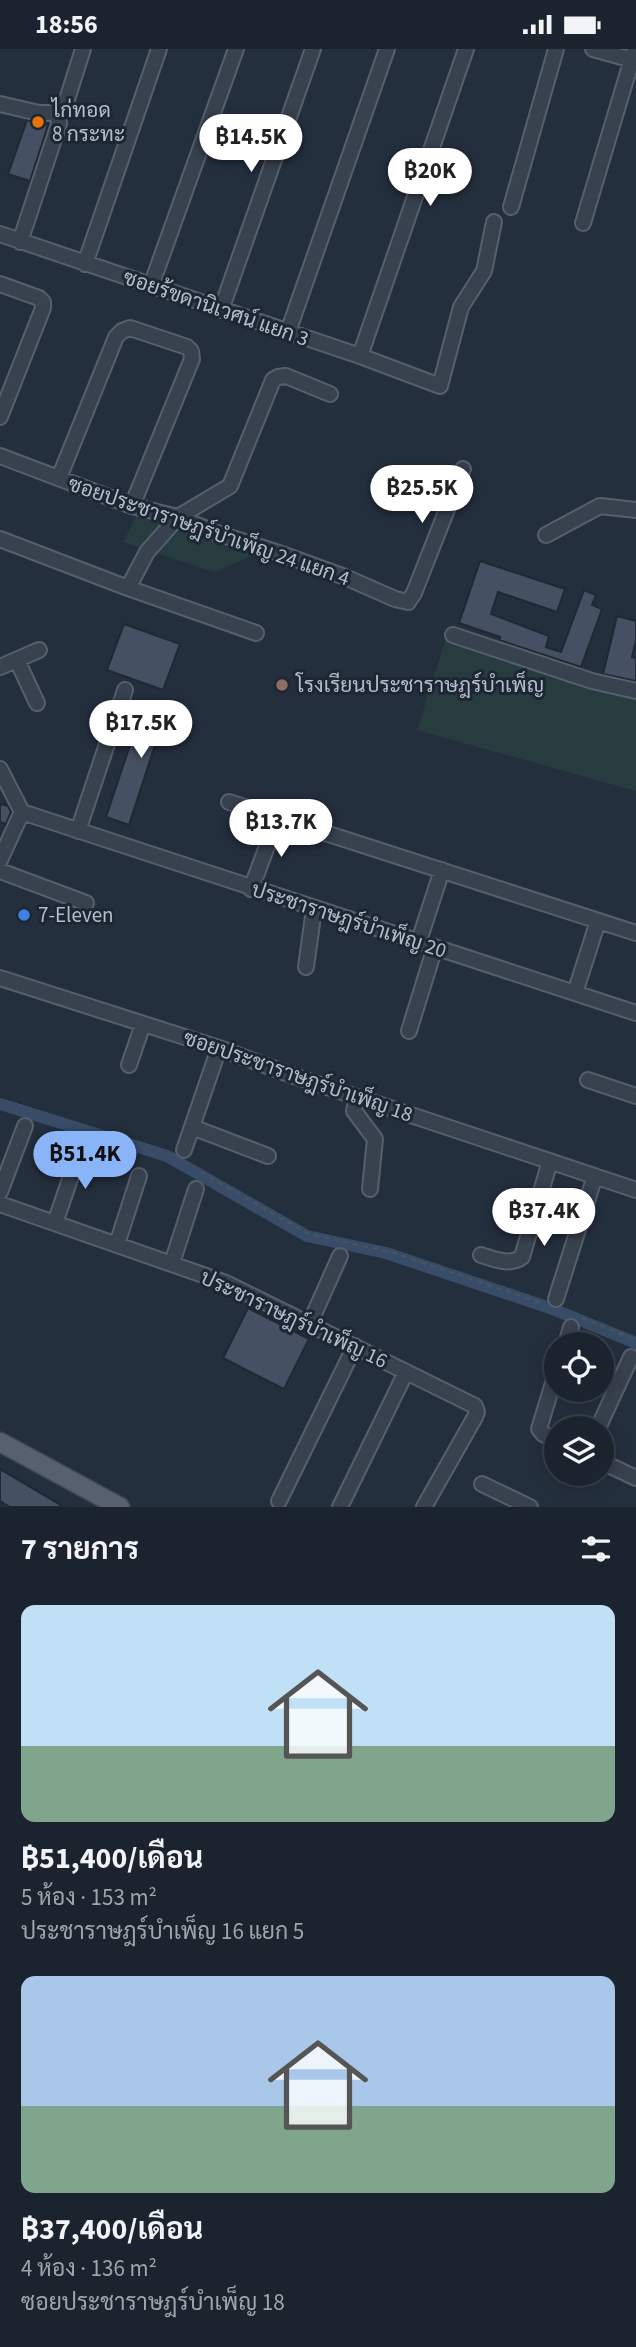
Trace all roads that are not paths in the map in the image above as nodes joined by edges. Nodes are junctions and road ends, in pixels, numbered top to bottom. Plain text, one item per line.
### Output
1 (83, 49) edge
2 (159, 49) edge
3 (236, 49) edge
4 (313, 49) edge
5 (387, 49) edge
6 (466, 49) edge
7 (556, 49) edge
8 (593, 49) edge
9 (634, 57) edge
10 (0, 104) edge
11 (58, 113) junction
12 (511, 207) dead end
13 (494, 222) dead end
14 (583, 223) dead end
15 (0, 234) edge
16 (20, 242) junction
17 (85, 264) junction
18 (6, 286) edge
19 (151, 286) junction
20 (221, 310) junction
21 (288, 332) junction
22 (360, 356) junction
23 (330, 394) dead end
24 (0, 417) edge
25 (0, 456) edge
26 (463, 469) dead end
27 (59, 478) junction
28 (132, 506) junction
29 (636, 510) edge
30 (178, 517) junction
31 (546, 535) dead end
32 (0, 539) edge
33 (128, 588) junction
34 (256, 633) dead end
35 (453, 635) dead end
36 (39, 650) dead end
37 (5, 660) edge
38 (125, 689) dead end
39 (636, 691) edge
40 (37, 703) dead end
41 (0, 769) edge
42 (7, 791) edge
43 (229, 802) dead end
44 (22, 812) junction
45 (278, 817) junction
46 (78, 831) junction
47 (0, 860) edge
48 (442, 870) junction
49 (0, 871) edge
50 (251, 889) junction
51 (86, 903) dead end
52 (314, 909) junction
53 (598, 921) junction
54 (636, 933) edge
55 (419, 941) junction
56 (435, 947) junction
57 (306, 967) dead end
58 (0, 978) edge
59 (575, 993) junction
60 (636, 1013) edge
61 (143, 1024) junction
62 (410, 1031) dead end
63 (219, 1048) junction
64 (129, 1065) dead end
65 (589, 1080) dead end
66 (636, 1096) edge
67 (357, 1097) junction
68 (25, 1126) dead end
69 (192, 1127) junction
70 (81, 1147) dead end
71 (184, 1150) dead end
72 (268, 1156) dead end
73 (550, 1161) junction
74 (139, 1176) dead end
75 (595, 1176) junction
76 (196, 1189) dead end
77 (370, 1189) dead end
78 (636, 1190) edge
79 (0, 1192) edge
80 (0, 1203) edge
81 (55, 1223) junction
82 (117, 1244) junction
83 (481, 1255) dead end
84 (340, 1256) dead end
85 (172, 1263) junction
86 (554, 1303) road end
87 (573, 1322) road end
88 (310, 1323) junction
89 (570, 1332) edge
90 (355, 1346) junction
91 (631, 1357) dead end
92 (406, 1372) junction
93 (547, 1402) edge
94 (604, 1416) edge
95 (544, 1434) edge
96 (0, 1442) edge
97 (614, 1468) edge
98 (636, 1478) edge
99 (482, 1484) dead end
100 (279, 1501) dead end
101 (120, 1507) edge
102 (341, 1507) edge
103 (424, 1507) edge
104 (530, 1507) edge

1 - 11 street
2 - 17 street
3 - 19 street
4 - 20 street
5 - 21 street
6 - 22 street
7 - 12 street
8 - 9 street
9 - 14 street
10 - 11 street
11 - 16 street
13 - 22 street, ซอยร้ขดานิเวศน์ แยก 3
15 - 16 street, ซอยร้ขดานิเวศน์ แยก 3
16 - 17 street, ซอยร้ขดานิเวศน์ แยก 3
17 - 19 street, ซอยร้ขดานิเวศน์ แยก 3
18 - 24 street
19 - 20 street, ซอยร้ขดานิเวศน์ แยก 3
20 - 21 street, ซอยร้ขดานิเวศน์ แยก 3
21 - 22 street, ซอยร้ขดานิเวศน์ แยก 3
23 - 30 street
25 - 27 street, ซอยประชาราษฎร์บำเพ็ญ 24 แยก 4
26 - 30 street, ซอยประชาราษฎร์บำเพ็ญ 24 แยก 4
27 - 28 street, ซอยประชาราษฎร์บำเพ็ญ 24 แยก 4
27 - 28 street
28 - 30 street, ซอยประชาราษฎร์บำเพ็ญ 24 แยก 4
29 - 31 street
30 - 33 street
32 - 33 street
33 - 34 street
35 - 39 street
36 - 37 street
37 - 40 street
38 - 46 street
41 - 42 street
42 - 44 street
43 - 45 street
44 - 46 street, ประชาราษฎร์บำเพ็ญ 20
44 - 47 street
45 - 48 street
45 - 50 street
46 - 50 street, ประชาราษฎร์บำเพ็ญ 20
48 - 53 street
48 - 55 street
49 - 51 street
50 - 52 street, ประชาราษฎร์บำเพ็ญ 20
52 - 55 street, ประชาราษฎร์บำเพ็ญ 20
52 - 57 street
53 - 54 street
53 - 59 street
55 - 56 street, ประชาราษฎร์บำเพ็ญ 20
56 - 59 street, ประชาราษฎร์บำเพ็ญ 20
56 - 62 street
58 - 61 street, ซอยประชาราษฎร์บำเพ็ญ 18
59 - 60 street, ประชาราษฎร์บำเพ็ญ 20
61 - 63 street, ซอยประชาราษฎร์บำเพ็ญ 18
61 - 64 street
63 - 67 street, ซอยประชาราษฎร์บำเพ็ญ 18
63 - 69 street
65 - 66 street
67 - 73 street, ซอยประชาราษฎร์บำเพ็ญ 18
67 - 77 street
68 - 79 street
69 - 71 street
69 - 72 street
70 - 81 street
73 - 75 street, ซอยประชาราษฎร์บำเพ็ญ 18
73 - 83 street
74 - 82 street
75 - 78 street, ซอยประชาราษฎร์บำเพ็ญ 18
75 - 86 street
76 - 85 street
80 - 81 street, ประชาราษฎร์บำเพ็ญ 16
81 - 82 street, ประชาราษฎร์บำเพ็ญ 16
82 - 85 street, ประชาราษฎร์บำเพ็ญ 16
84 - 88 street
85 - 88 street, ประชาราษฎร์บำเพ็ญ 16
87 - 89 street
88 - 90 street, ประชาราษฎร์บำเพ็ญ 16
90 - 92 street, ประชาราษฎร์บำเพ็ญ 16
90 - 100 street
91 - 94 street
92 - 102 street
92 - 103 street, ประชาราษฎร์บำเพ็ญ 16
93 - 95 street
96 - 101 main road
97 - 98 street
99 - 104 street

